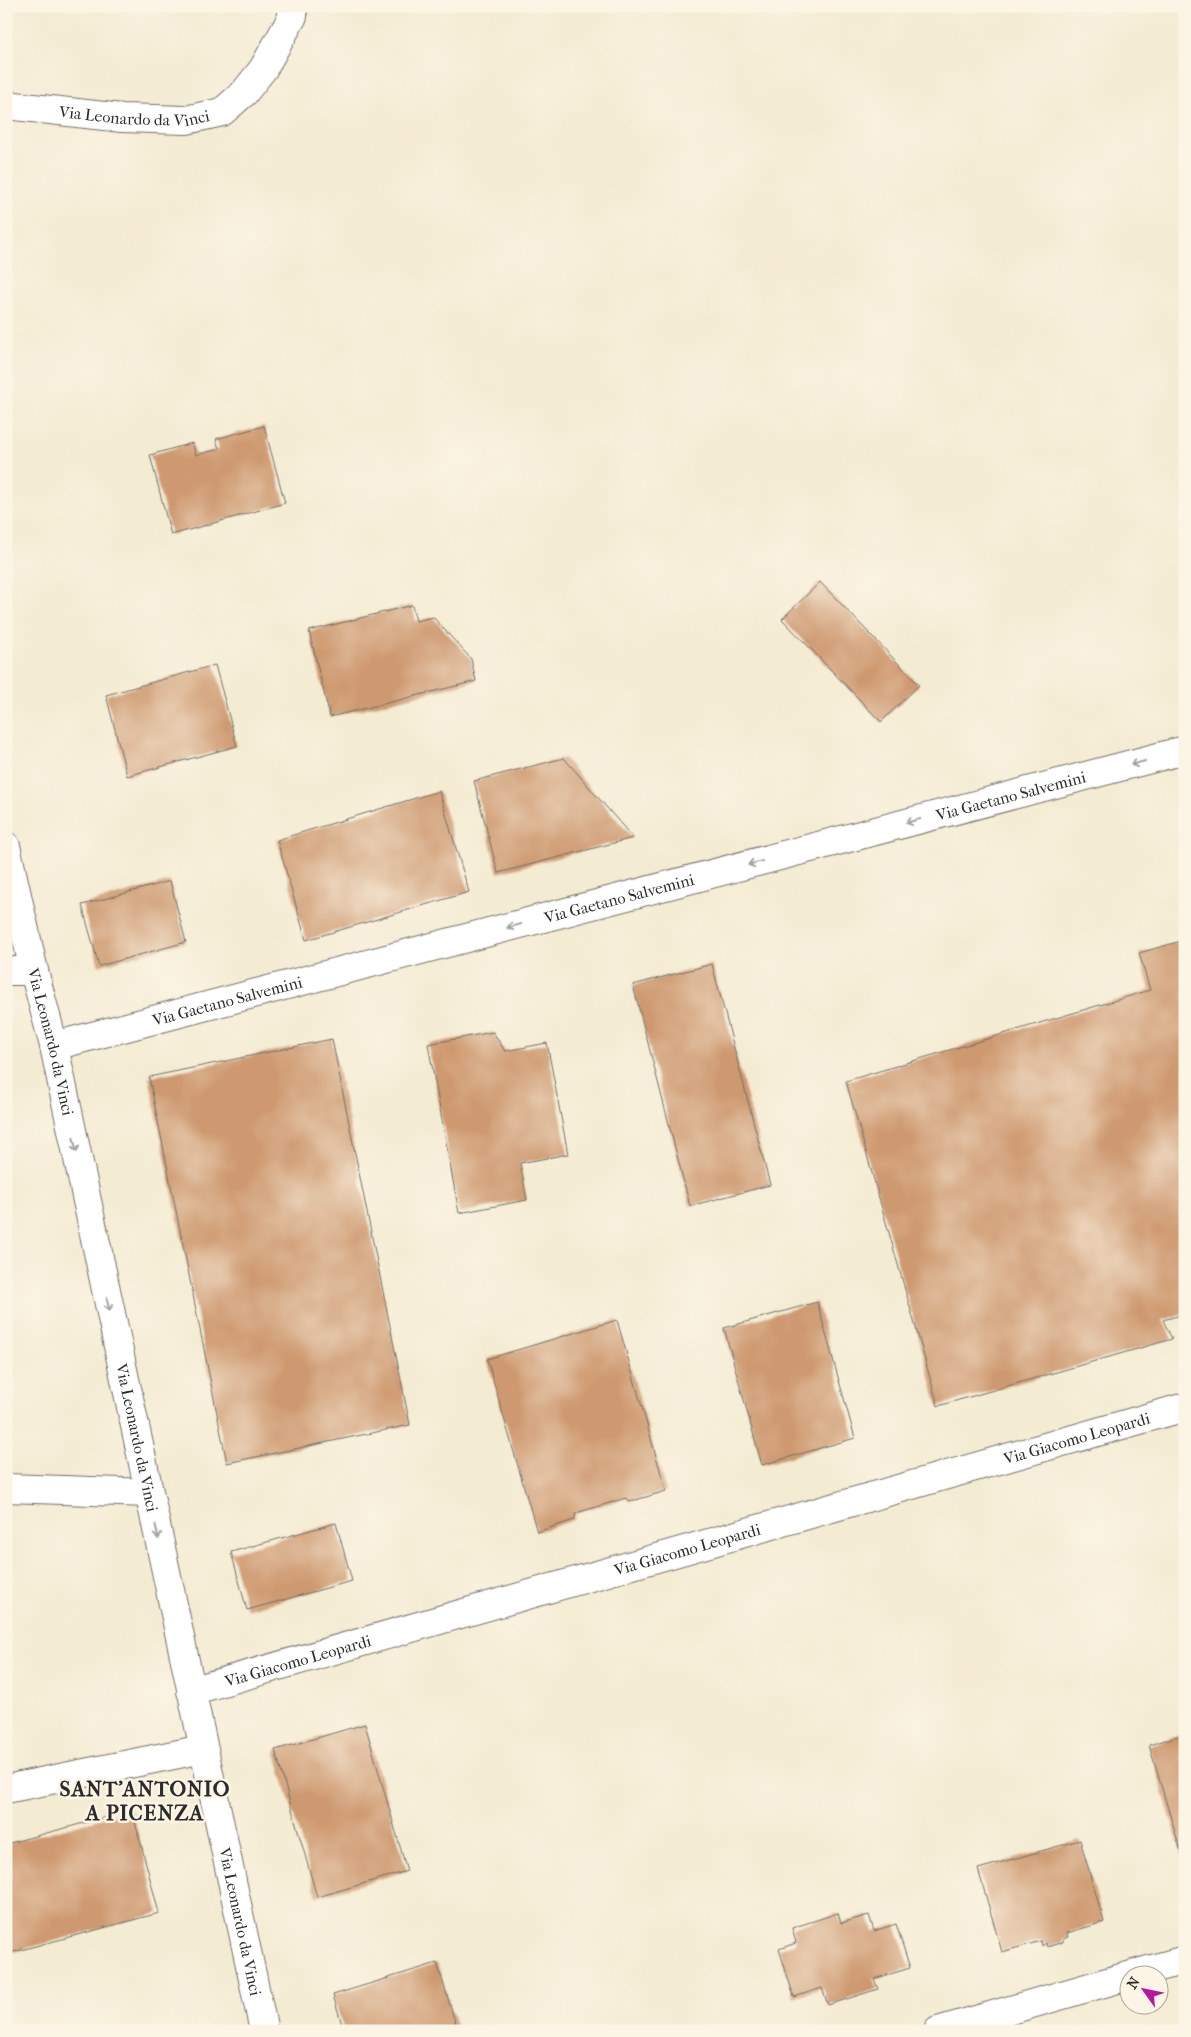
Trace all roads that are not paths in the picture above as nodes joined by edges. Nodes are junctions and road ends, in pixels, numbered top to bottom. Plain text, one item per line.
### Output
1 (291, 6) edge
2 (6, 105) edge
3 (1185, 750) edge
4 (6, 846) edge
5 (6, 971) edge
6 (34, 971) junction
7 (54, 1046) junction
8 (1185, 1407) edge
9 (6, 1488) edge
10 (148, 1493) junction
11 (191, 1691) junction
12 (203, 1748) junction
13 (6, 1789) edge
14 (1185, 1960) edge
15 (1168, 1965) edge
16 (1118, 1979) edge
17 (264, 2031) edge
18 (938, 2031) edge

1 - 2 street, Via Leonardo da Vinci
3 -> 7 street, Via Gaetano Salvemini
4 - 6 street, Via Leonardo da Vinci
5 - 6 street
6 - 7 street, Via Leonardo da Vinci
7 -> 10 street, Via Leonardo da Vinci
8 - 11 street, Via Giacomo Leopardi
9 - 10 street
10 -> 11 street, Via Leonardo da Vinci
11 - 12 street, Via Leonardo da Vinci
12 - 13 street
12 - 17 street, Via Leonardo da Vinci
14 - 15 street
16 - 18 street

